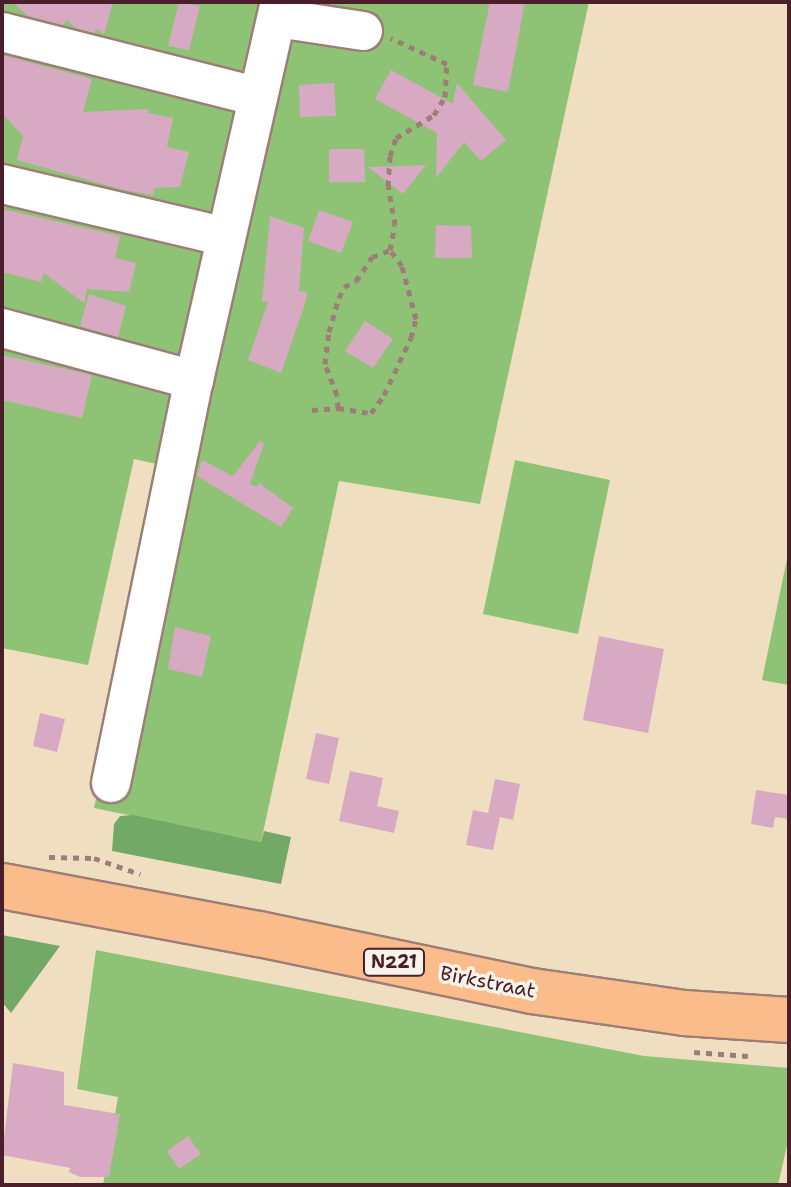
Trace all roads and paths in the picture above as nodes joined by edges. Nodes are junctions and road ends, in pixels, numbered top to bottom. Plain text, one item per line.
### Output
1 (278, 10) edge
2 (363, 31) joint
3 (2, 32) edge
4 (258, 97) junction
5 (2, 184) edge
6 (226, 237) junction
7 (390, 250) junction
8 (2, 328) edge
9 (194, 380) junction
10 (338, 408) junction
11 (312, 410) dead end
12 (111, 783) dead end
13 (2, 886) edge
14 (789, 1020) edge

1 - 2 lane
1 - 4 lane
2 - 7 path
3 - 4 lane
4 - 6 lane
5 - 6 lane
6 - 9 lane
7 - 10 path
7 - 10 path
8 - 9 lane
9 - 12 lane
10 - 11 path
13 - 14 main road, Birkstraat / N221

